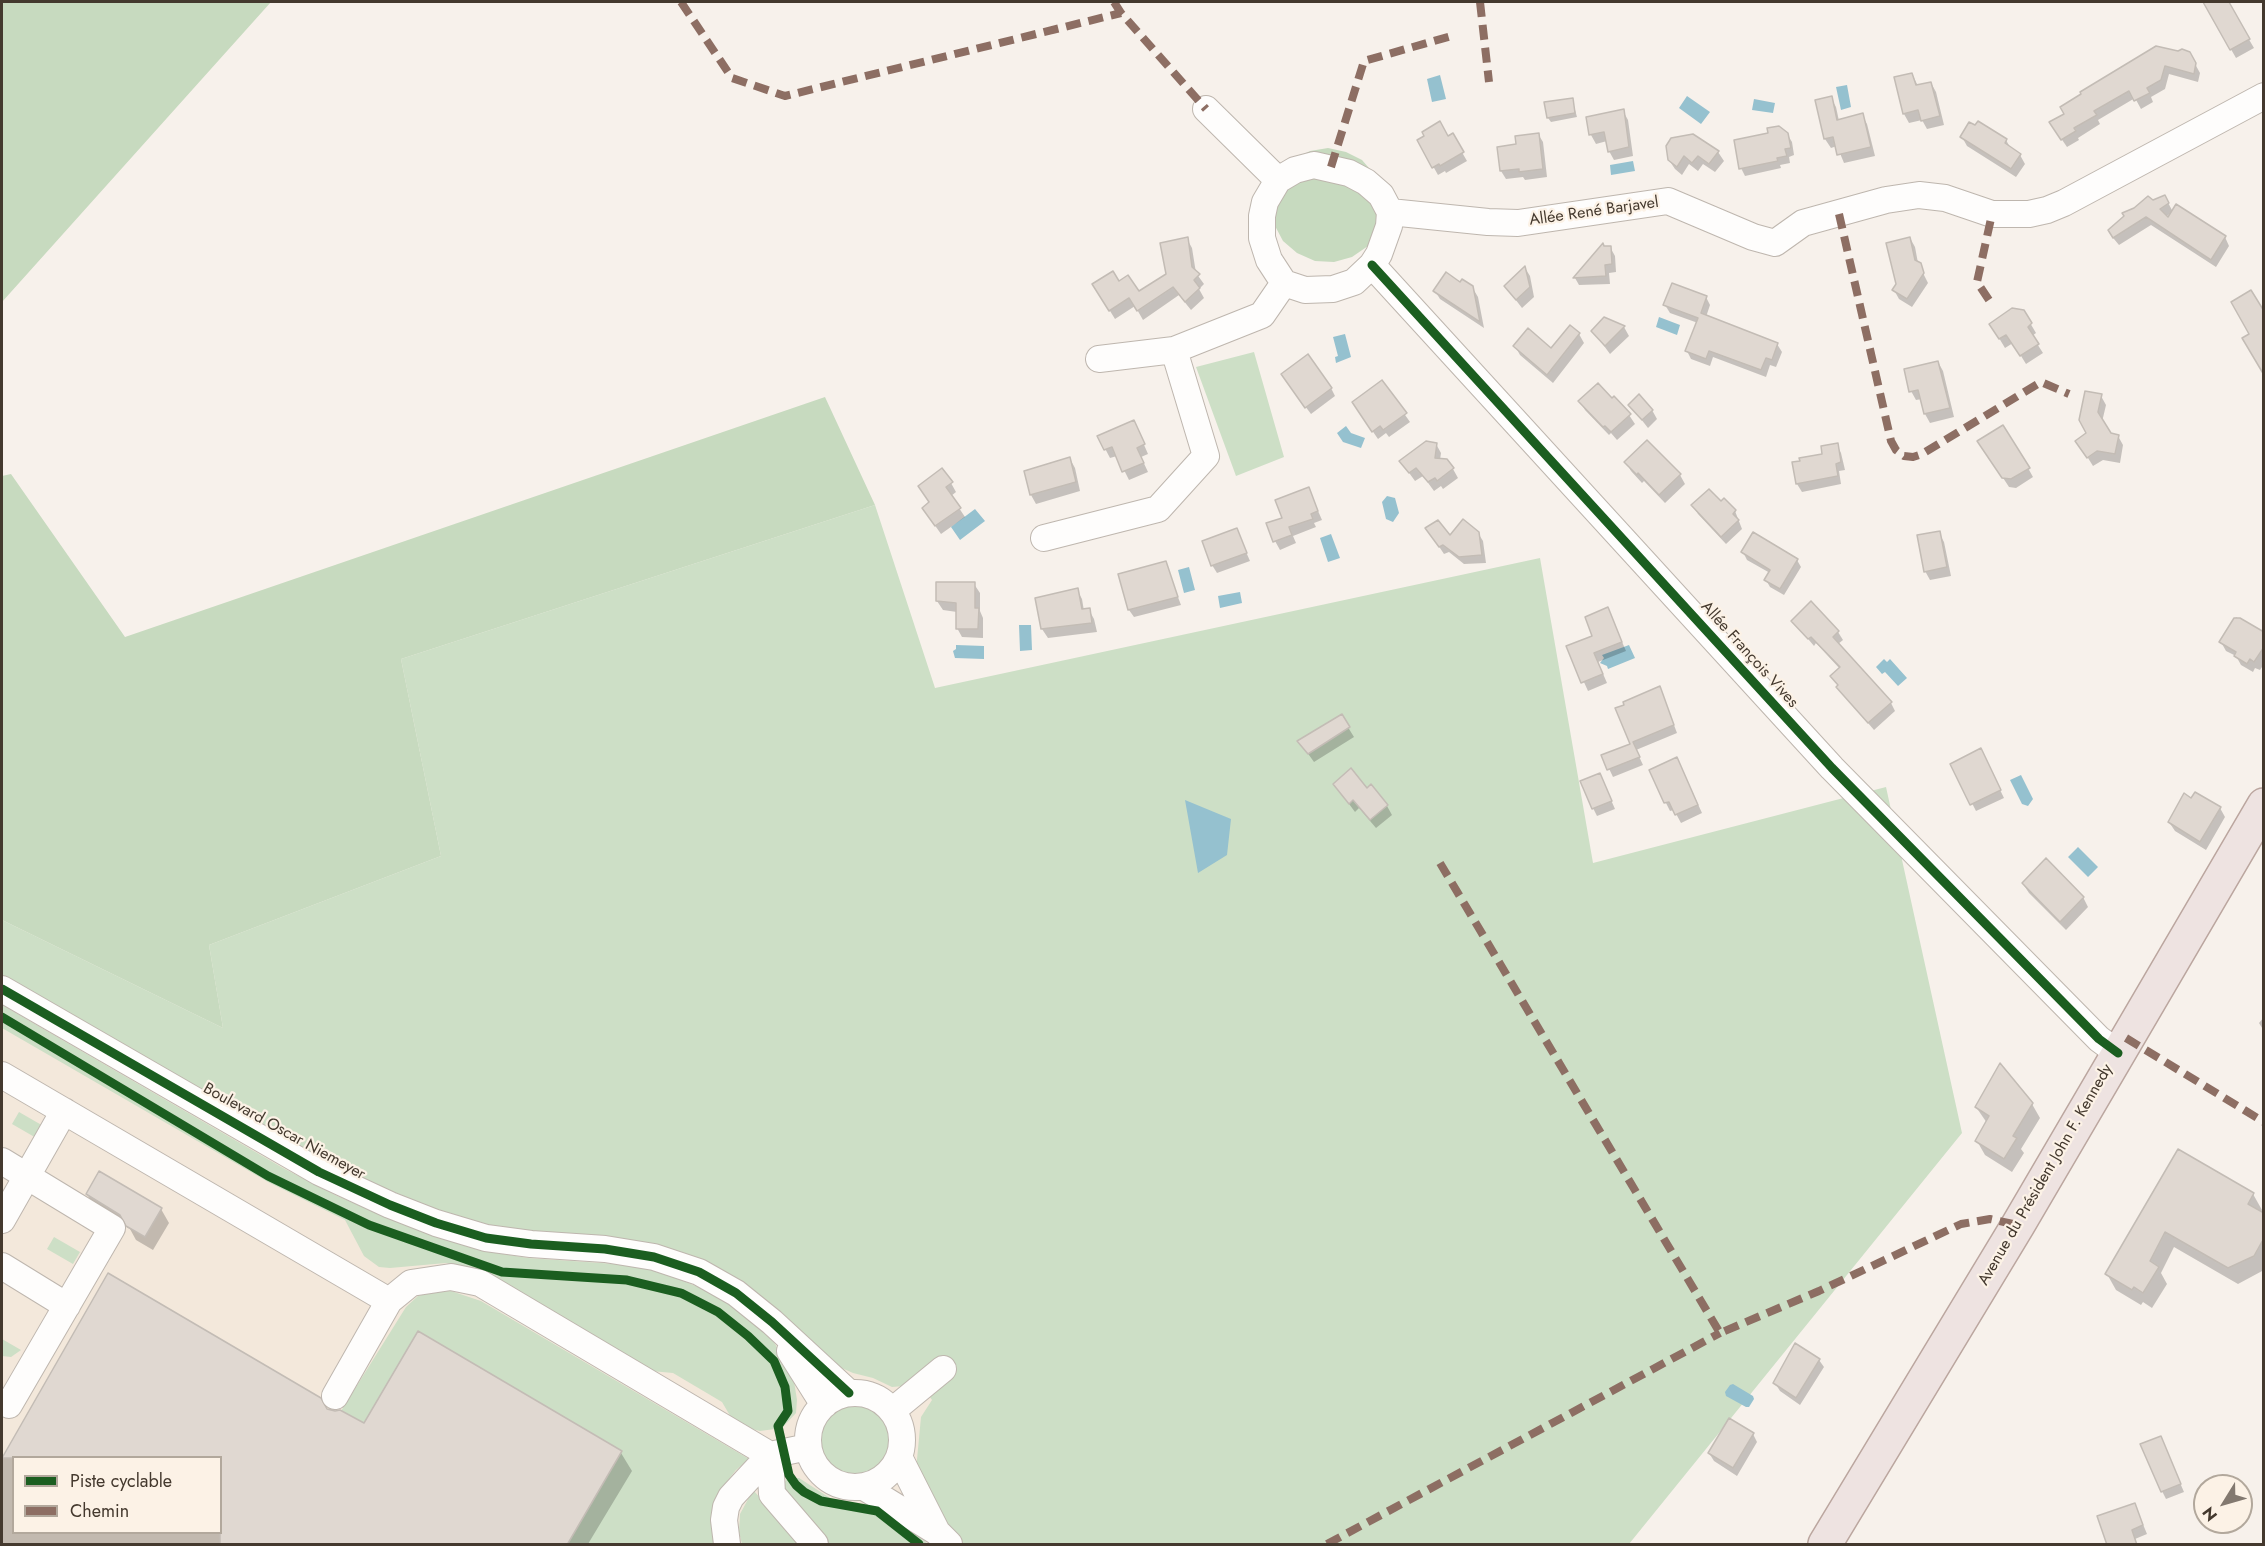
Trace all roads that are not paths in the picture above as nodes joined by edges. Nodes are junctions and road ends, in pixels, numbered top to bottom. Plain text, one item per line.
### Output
1 (2264, 96) edge
2 (1206, 109) dead end
3 (1278, 180) junction
4 (1390, 212) junction
5 (1372, 265) junction
6 (1284, 283) junction
7 (1174, 350) junction
8 (1099, 359) dead end
9 (1044, 538) dead end
10 (2264, 805) edge
11 (2, 989) edge
12 (2118, 1053) junction
13 (2, 1075) edge
14 (64, 1111) junction
15 (2, 1161) edge
16 (27, 1176) junction
17 (2, 1220) edge
18 (2, 1266) edge
19 (389, 1301) junction
20 (67, 1306) junction
21 (772, 1323) junction
22 (943, 1369) dead end
23 (849, 1394) junction
24 (335, 1396) dead end
25 (824, 1405) junction
26 (4, 1408) edge
27 (892, 1411) junction
28 (808, 1447) junction
29 (770, 1455) junction
30 (899, 1457) junction
31 (864, 1487) junction
32 (943, 1538) edge
33 (727, 1545) edge
34 (814, 1545) edge
35 (1825, 1545) edge

1 - 4 street, Allée René Barjavel
2 - 3 street
3 - 4 street
3 - 6 street
4 - 5 street
5 - 6 street
5 - 12 street, Allée François Vives
6 - 7 street
7 - 8 street
7 - 9 street
10 - 12 main road, Avenue du Président John F. Kennedy
11 - 21 street, Boulevard Oscar Niemeyer
12 - 35 main road, Avenue du Président John F. Kennedy
13 - 14 street
14 - 16 street
14 - 19 street
15 - 16 street
16 - 17 street
16 - 20 street
18 - 20 street
19 - 24 street
19 - 29 street
20 - 26 street
21 - 23 street, Boulevard Oscar Niemeyer
21 - 25 street, Boulevard Oscar Niemeyer
22 - 27 street
23 - 25 street
23 - 27 street
25 - 28 street
27 - 30 street
28 - 29 street
28 - 31 street
29 - 33 street
29 - 34 street
30 - 31 street
30 - 32 street
31 - 32 street

